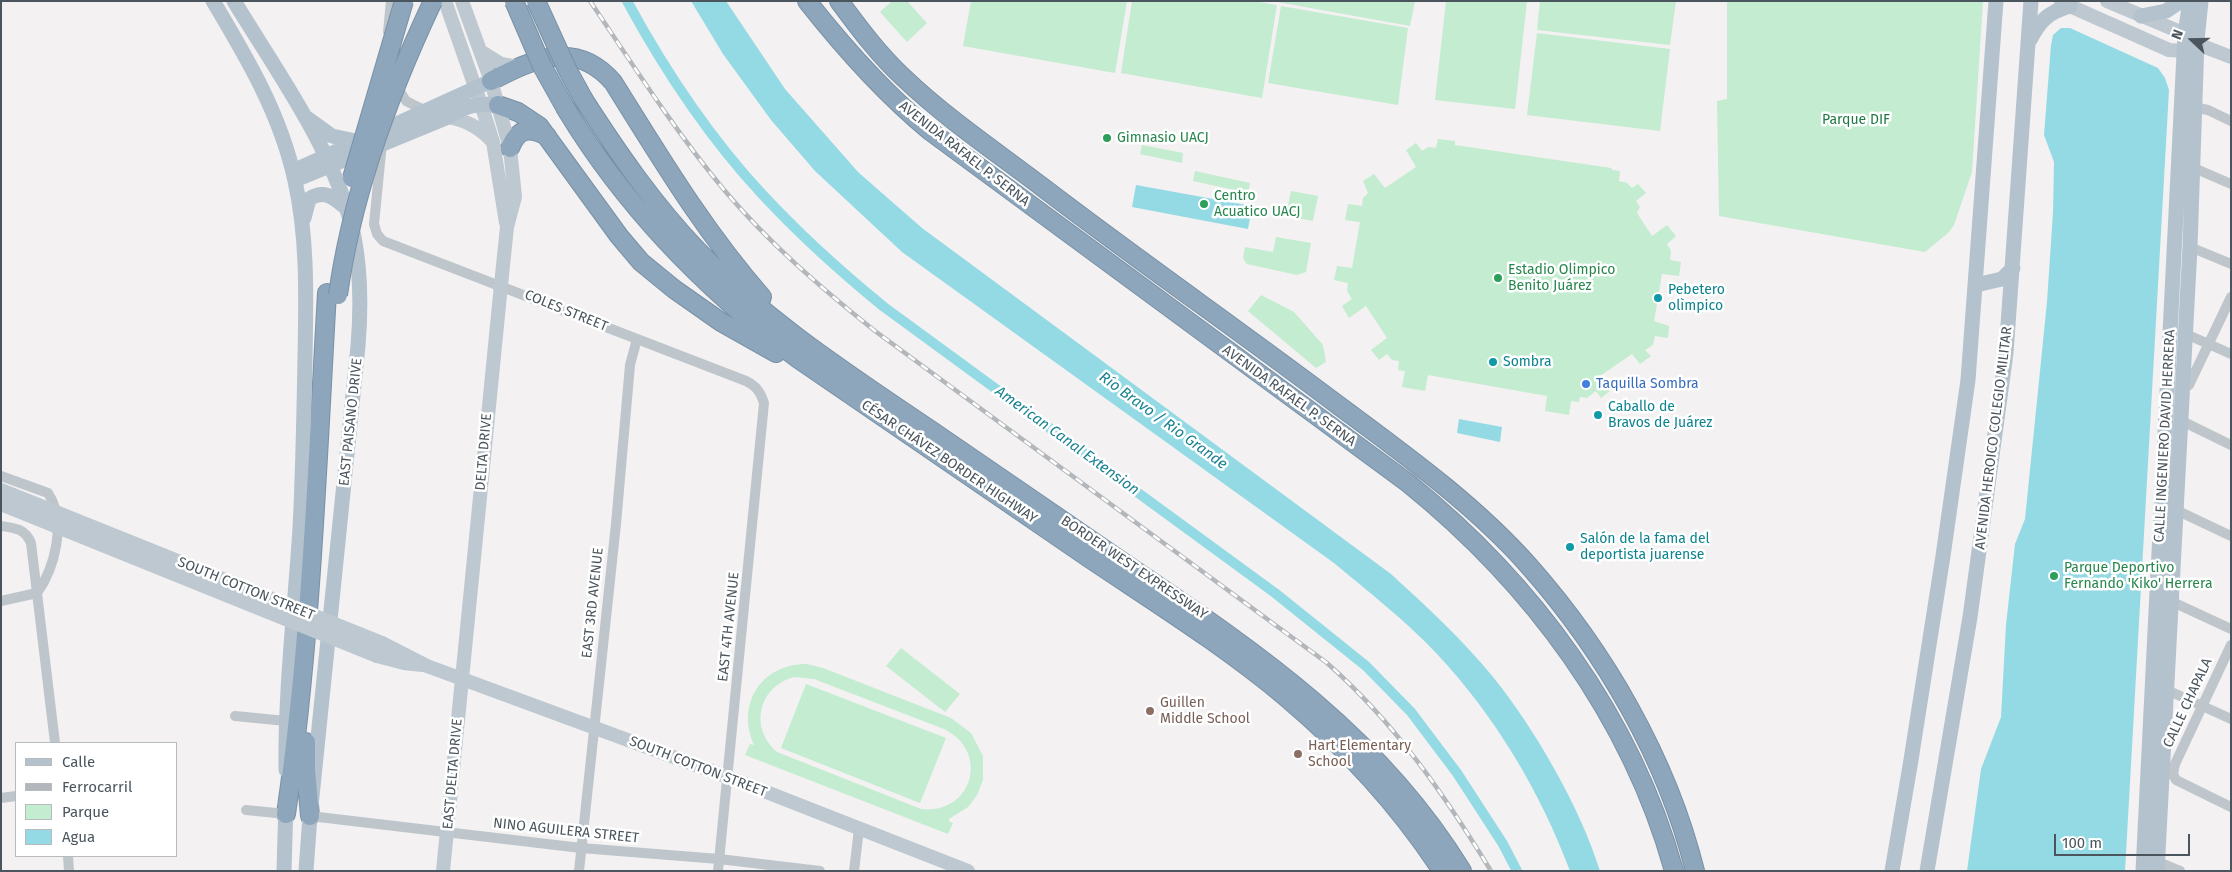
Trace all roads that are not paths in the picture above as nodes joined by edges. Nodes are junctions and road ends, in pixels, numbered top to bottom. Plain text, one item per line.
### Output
1 (213, 1) edge
2 (234, 1) edge
3 (391, 1) edge
4 (404, 1) edge
5 (433, 1) edge
6 (445, 1) edge
7 (462, 1) edge
8 (514, 1) edge
9 (536, 1) edge
10 (807, 1) edge
11 (839, 1) edge
12 (1996, 1) edge
13 (2030, 1) edge
14 (2107, 1) edge
15 (2181, 1) edge
16 (2190, 1) edge
17 (2202, 1) edge
18 (2065, 4) edge
19 (2141, 16) junction
20 (389, 25) junction
21 (2028, 43) junction
22 (2194, 44) junction
23 (480, 51) junction
24 (2231, 57) edge
25 (518, 67) junction
26 (483, 84) junction
27 (490, 104) junction
28 (2194, 107) junction
29 (424, 110) junction
30 (302, 114) junction
31 (448, 117) junction
32 (2231, 121) edge
33 (548, 137) junction
34 (377, 139) junction
35 (493, 142) junction
36 (359, 147) junction
37 (510, 148) junction
38 (327, 162) junction
39 (2194, 168) junction
40 (294, 176) junction
41 (2231, 184) edge
42 (346, 208) junction
43 (303, 224) junction
44 (507, 227) junction
45 (2190, 247) junction
46 (2231, 264) edge
47 (2013, 268) junction
48 (501, 285) junction
49 (1976, 285) junction
50 (332, 294) junction
51 (2231, 297) edge
52 (2186, 334) junction
53 (637, 339) junction
54 (2209, 343) junction
55 (812, 348) junction
56 (2231, 354) edge
57 (841, 382) junction
58 (756, 387) joint
59 (2182, 390) junction
60 (2180, 422) junction
61 (2231, 445) edge
62 (1, 476) edge
63 (1, 490) edge
64 (1, 504) edge
65 (2176, 510) junction
66 (62, 522) junction
67 (1, 526) edge
68 (2231, 536) edge
69 (37, 593) junction
70 (1166, 600) junction
71 (1, 601) edge
72 (2171, 604) junction
73 (2231, 629) edge
74 (2231, 645) edge
75 (462, 678) junction
76 (2167, 690) junction
77 (2202, 705) junction
78 (235, 716) dead end
79 (2231, 719) edge
80 (286, 721) junction
81 (592, 728) junction
82 (55, 742) edge
83 (2168, 774) junction
84 (728, 777) junction
85 (15, 796) edge
86 (1, 798) edge
87 (2231, 807) edge
88 (246, 810) dead end
89 (286, 814) junction
90 (310, 816) junction
91 (859, 829) junction
92 (447, 831) junction
93 (581, 848) junction
94 (68, 857) edge
95 (719, 859) junction
96 (2157, 866) edge
97 (69, 871) edge
98 (284, 871) edge
99 (306, 871) edge
100 (443, 871) edge
101 (579, 871) edge
102 (718, 871) edge
103 (820, 871) edge
104 (854, 871) edge
105 (968, 871) edge
106 (1442, 871) edge
107 (1462, 871) edge
108 (1674, 871) edge
109 (1695, 871) edge
110 (1892, 871) edge
111 (1927, 871) edge
112 (2142, 871) edge
113 (2180, 871) edge

1 - 40 main road
2 - 30 main road, EAST PAISANO DRIVE
3 - 20 street
4 - 50 highway, bridge
5 - 50 highway, bridge
6 - 26 main road, DELTA DRIVE
7 - 23 main road, DELTA DRIVE
8 - 57 highway, CÉSAR CHÁVEZ BORDER HIGHWAY, bridge
9 - 55 highway, bridge
10 - 108 highway, AVENIDA RAFAEL P. SERNA
11 - 109 highway, AVENIDA RAFAEL P. SERNA
12 - 49 main road
13 - 21 main road, AVENIDA HEROICO COLEGIO MILITAR
14 - 19 main road
15 - 19 main road
16 - 22 main road, CALLE INGENIERO DAVID HERRERA
17 - 22 main road, CALLE INGENIERO DAVID HERRERA
18 - 21 main road
18 - 22 main road
19 - 22 main road
20 - 29 street
20 - 34 street
21 - 47 main road, AVENIDA HEROICO COLEGIO MILITAR
22 - 24 main road
22 - 28 main road, CALLE INGENIERO DAVID HERRERA
22 - 112 main road, CALLE INGENIERO DAVID HERRERA
23 - 25 main road
23 - 26 main road, DELTA DRIVE
25 - 26 highway
25 - 55 highway
26 - 27 main road, DELTA DRIVE
26 - 29 main road
27 - 31 main road
27 - 33 highway
27 - 35 main road, DELTA DRIVE
27 - 37 main road, DELTA DRIVE
28 - 32 street
28 - 39 main road, CALLE INGENIERO DAVID HERRERA
29 - 34 main road
30 - 36 main road
30 - 38 main road, EAST PAISANO DRIVE
31 - 34 main road
31 - 35 main road
33 - 37 highway
33 - 57 highway
34 - 36 main road
34 - 48 street, COLES STREET
35 - 44 main road, DELTA DRIVE
36 - 38 main road
36 - 42 main road
37 - 44 main road, DELTA DRIVE
38 - 40 main road
38 - 42 main road, EAST PAISANO DRIVE
39 - 41 street
39 - 45 main road, CALLE INGENIERO DAVID HERRERA
40 - 43 main road
42 - 43 main road
42 - 90 main road, EAST PAISANO DRIVE
43 - 80 main road
44 - 48 main road, DELTA DRIVE
45 - 46 street
45 - 52 main road, CALLE INGENIERO DAVID HERRERA
47 - 49 main road
47 - 111 main road, AVENIDA HEROICO COLEGIO MILITAR
48 - 53 street, COLES STREET
48 - 75 main road, DELTA DRIVE
49 - 110 main road
50 - 89 highway
50 - 90 highway
51 - 54 street
52 - 54 street
52 - 59 main road, CALLE INGENIERO DAVID HERRERA
53 - 58 street, COLES STREET
53 - 81 street, EAST 3RD AVENUE
54 - 56 street
54 - 59 street
55 - 57 highway
57 - 70 highway, CÉSAR CHÁVEZ BORDER HIGHWAY
58 - 84 street, EAST 4TH AVENUE
59 - 60 main road, CALLE INGENIERO DAVID HERRERA
60 - 61 street
60 - 65 main road, CALLE INGENIERO DAVID HERRERA
62 - 69 street
63 - 66 main road, bridge
64 - 66 main road, bridge
65 - 68 street
65 - 72 main road, CALLE INGENIERO DAVID HERRERA
66 - 75 main road, SOUTH COTTON STREET, bridge
67 - 69 street
69 - 71 street
69 - 82 street
70 - 106 highway, CÉSAR CHÁVEZ BORDER HIGHWAY
70 - 107 highway, BORDER WEST EXPRESSWAY
72 - 73 street
72 - 76 main road, CALLE INGENIERO DAVID HERRERA
74 - 77 street, CALLE CHAPALA
75 - 81 main road, SOUTH COTTON STREET
75 - 92 main road, EAST DELTA DRIVE
76 - 77 street
76 - 83 main road, CALLE INGENIERO DAVID HERRERA
77 - 79 street
77 - 83 street, CALLE CHAPALA
78 - 80 street
80 - 89 main road
81 - 84 main road, SOUTH COTTON STREET
81 - 93 street, EAST 3RD AVENUE
83 - 87 street
83 - 96 main road, CALLE INGENIERO DAVID HERRERA
84 - 91 main road, SOUTH COTTON STREET
84 - 95 street, EAST 4TH AVENUE
85 - 86 street
88 - 89 street
89 - 98 main road
90 - 92 street, NINO AGUILERA STREET
90 - 99 main road, EAST PAISANO DRIVE
91 - 104 street
91 - 105 main road, SOUTH COTTON STREET
92 - 93 street, NINO AGUILERA STREET
92 - 100 main road, EAST DELTA DRIVE
93 - 95 street, NINO AGUILERA STREET
93 - 101 street, EAST 3RD AVENUE
94 - 97 street
95 - 102 street, EAST 4TH AVENUE
95 - 103 street, NINO AGUILERA STREET
96 - 113 street

